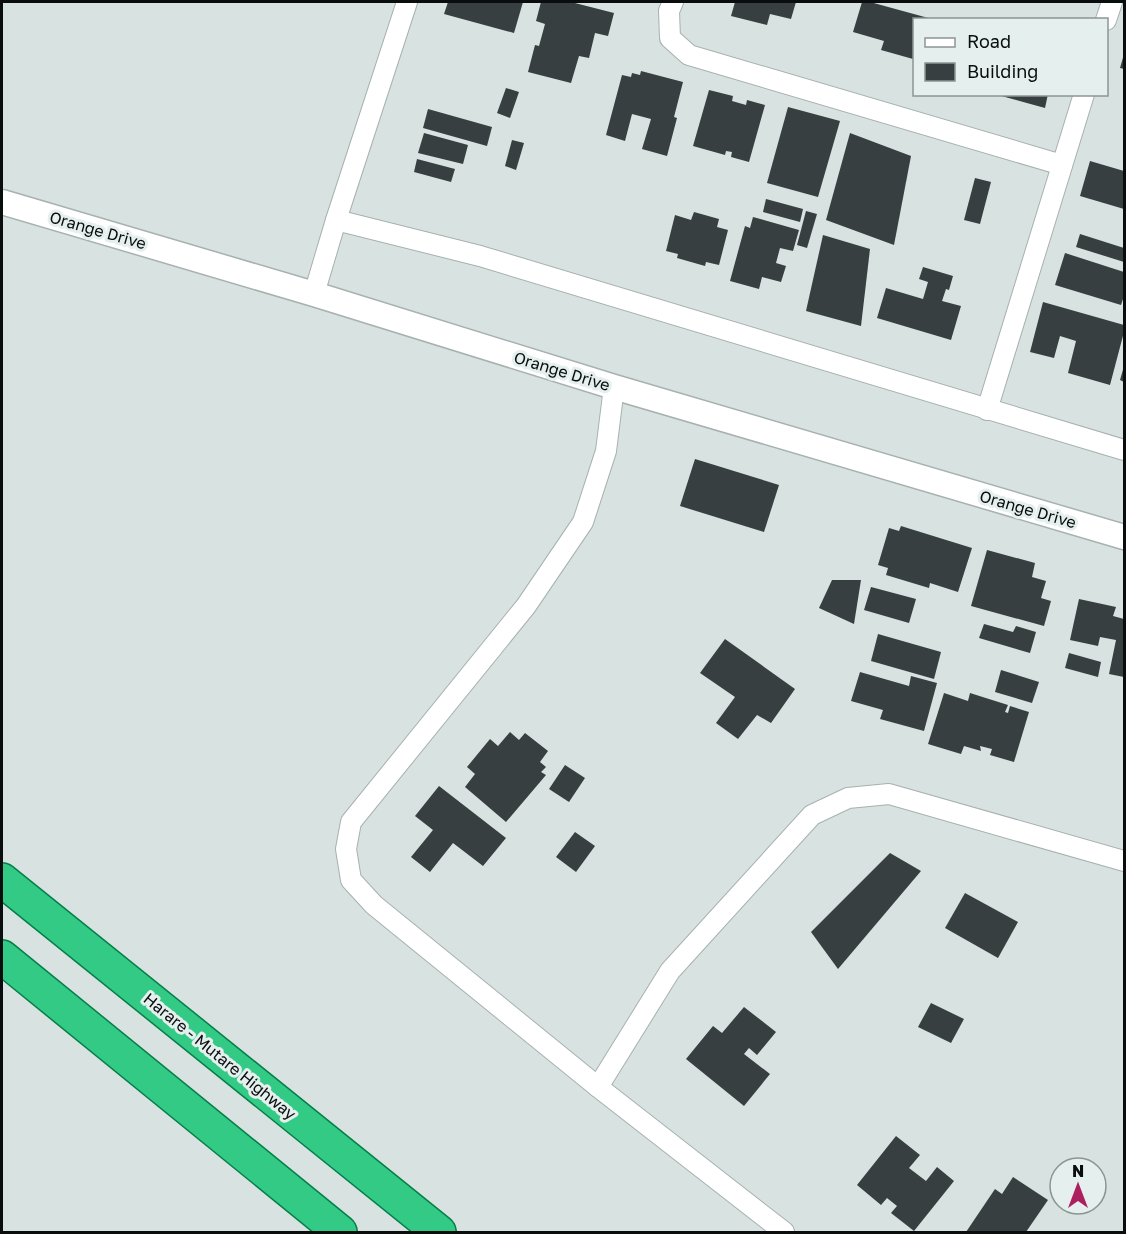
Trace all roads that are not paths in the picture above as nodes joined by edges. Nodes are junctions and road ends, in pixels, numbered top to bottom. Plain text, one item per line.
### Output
1 (407, 2) edge
2 (673, 2) edge
3 (1112, 2) edge
4 (1108, 18) edge
5 (1083, 96) edge
6 (1062, 165) junction
7 (2, 202) edge
8 (336, 220) junction
9 (314, 294) junction
10 (614, 387) junction
11 (987, 410) junction
12 (1125, 450) edge
13 (1125, 537) edge
14 (1125, 861) edge
15 (2, 880) edge
16 (2, 957) edge
17 (598, 1087) junction
18 (340, 1233) edge
19 (439, 1233) edge
20 (784, 1233) edge

1 - 8 street
2 - 6 street
3 - 4 street
5 - 6 street
6 - 11 street
7 - 9 street, Orange Drive
8 - 9 street
8 - 11 street
9 - 10 street, Orange Drive
10 - 13 street, Orange Drive
10 - 17 street
11 - 12 street
14 - 17 street
15 - 19 highway, Harare - Mutare Highway
16 - 18 highway
17 - 20 street

